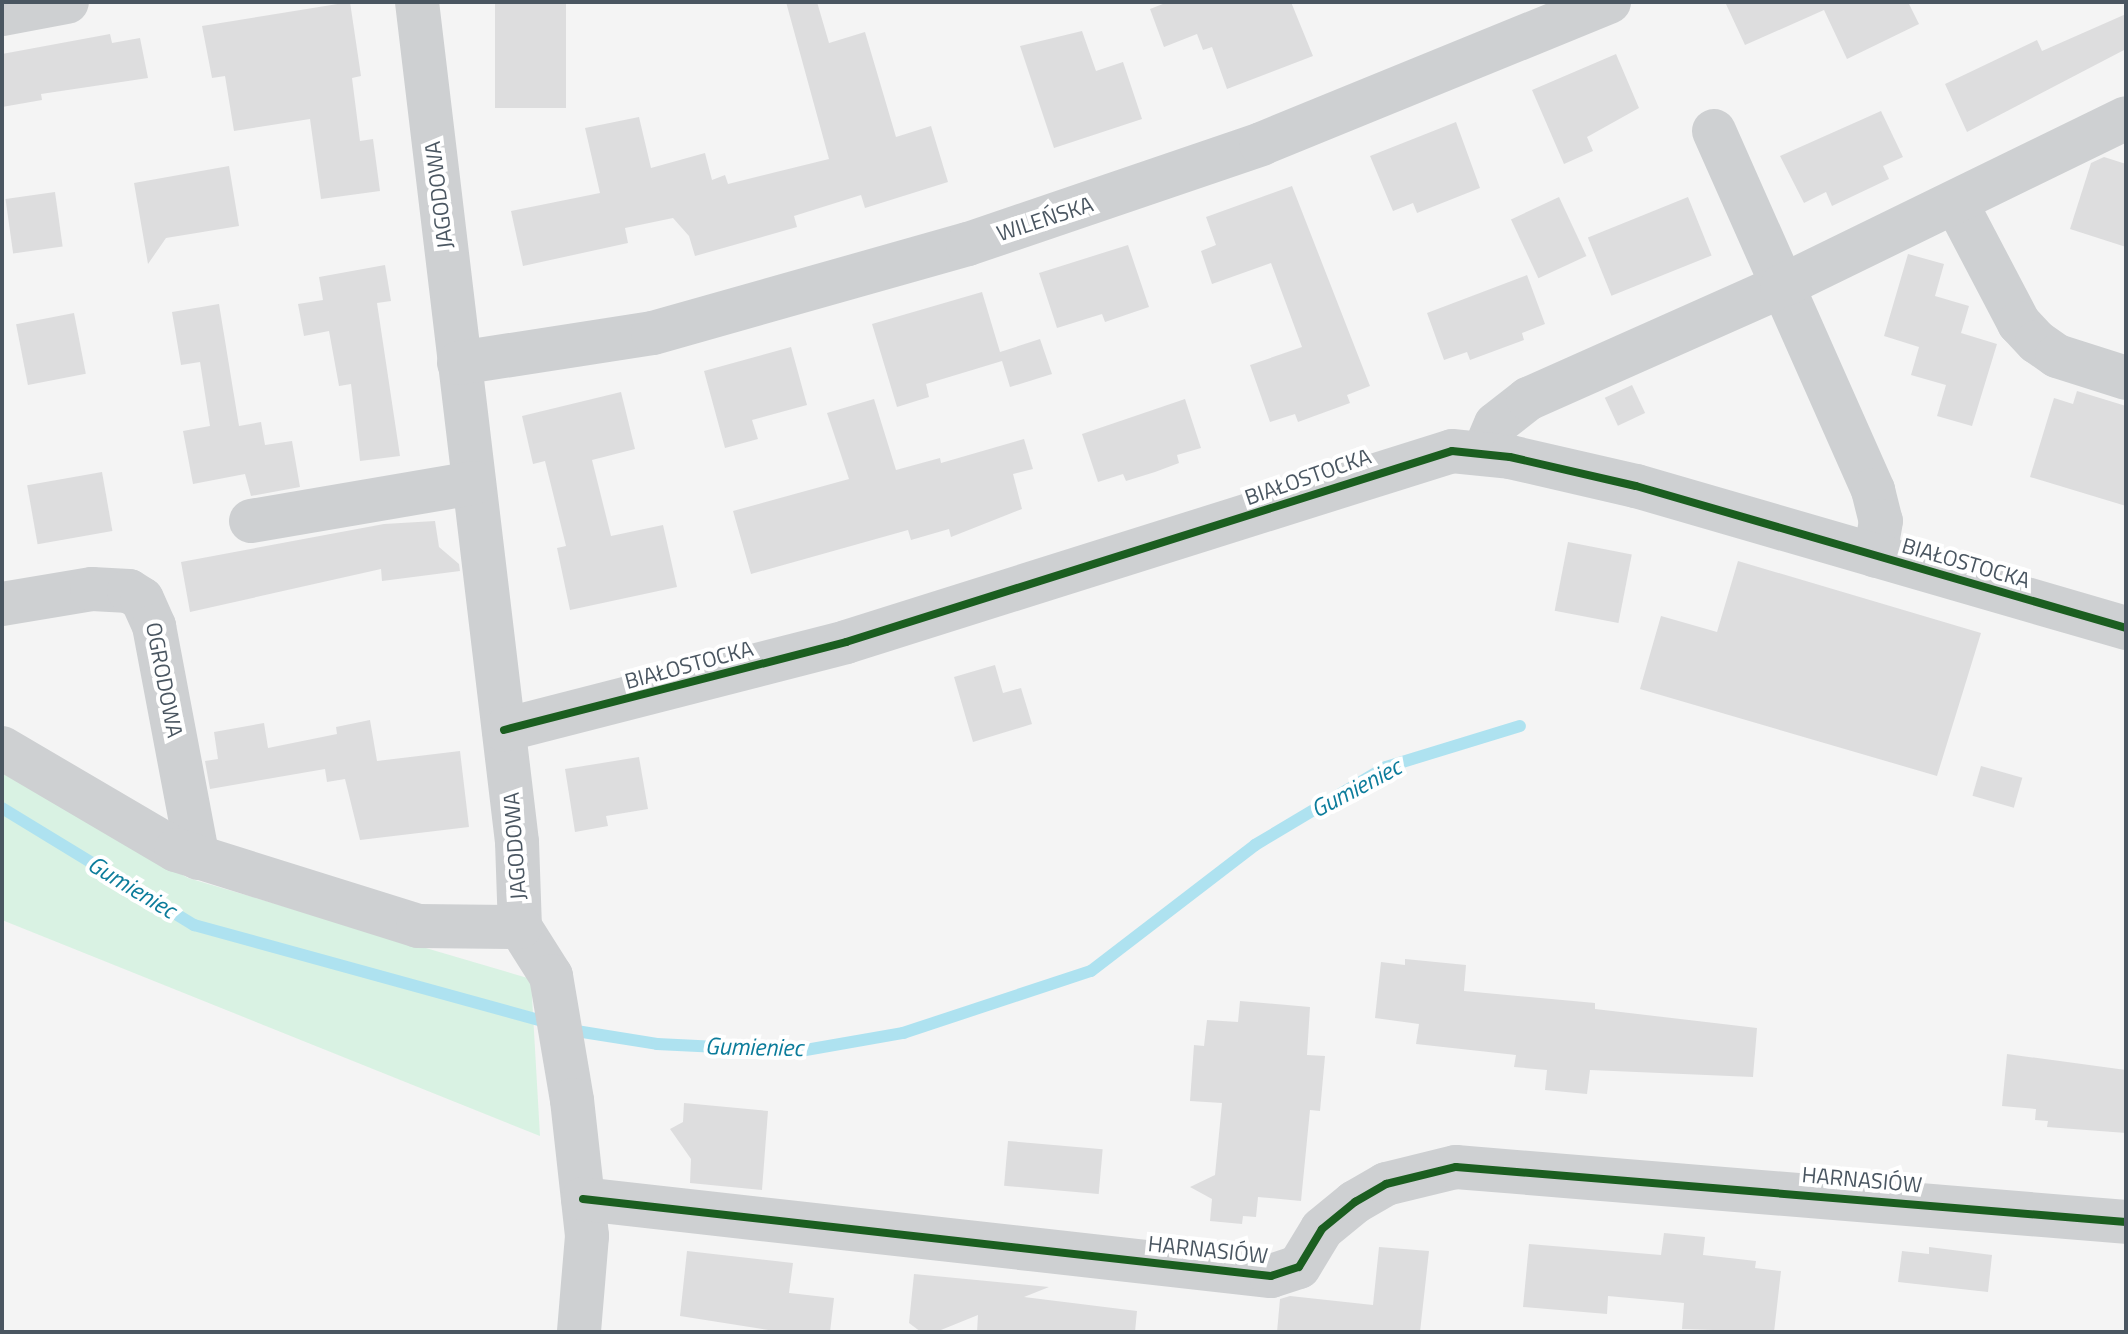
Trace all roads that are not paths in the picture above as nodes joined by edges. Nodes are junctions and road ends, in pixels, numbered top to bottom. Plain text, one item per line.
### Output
1 (67, 2) edge
2 (417, 2) edge
3 (1609, 2) edge
4 (2, 14) edge
5 (2126, 118) edge
6 (1714, 131) dead end
7 (1956, 203) junction
8 (1782, 286) junction
9 (459, 363) junction
10 (2126, 378) edge
11 (1484, 452) junction
12 (474, 483) junction
13 (251, 521) dead end
14 (1875, 555) junction
15 (2, 604) edge
16 (2126, 628) edge
17 (504, 730) junction
18 (2, 748) edge
19 (198, 858) junction
20 (520, 927) junction
21 (583, 1199) junction
22 (2126, 1222) edge
23 (579, 1332) edge

1 - 4 street
2 - 9 street, JAGODOWA
3 - 9 street, WILEŃSKA
5 - 7 street
6 - 8 street, BIAŁOSTOCKA
7 - 8 street
7 - 10 street
8 - 11 street
8 - 14 street, BIAŁOSTOCKA
9 - 12 street, JAGODOWA
11 - 14 street, BIAŁOSTOCKA
11 - 17 street, BIAŁOSTOCKA
12 - 13 street
12 - 17 street, JAGODOWA
14 - 16 street, BIAŁOSTOCKA
15 - 19 street, OGRODOWA
17 - 20 street, JAGODOWA
18 - 19 street
19 - 20 street
20 - 21 street, JAGODOWA
21 - 22 street, HARNASIÓW
21 - 23 street, JAGODOWA

